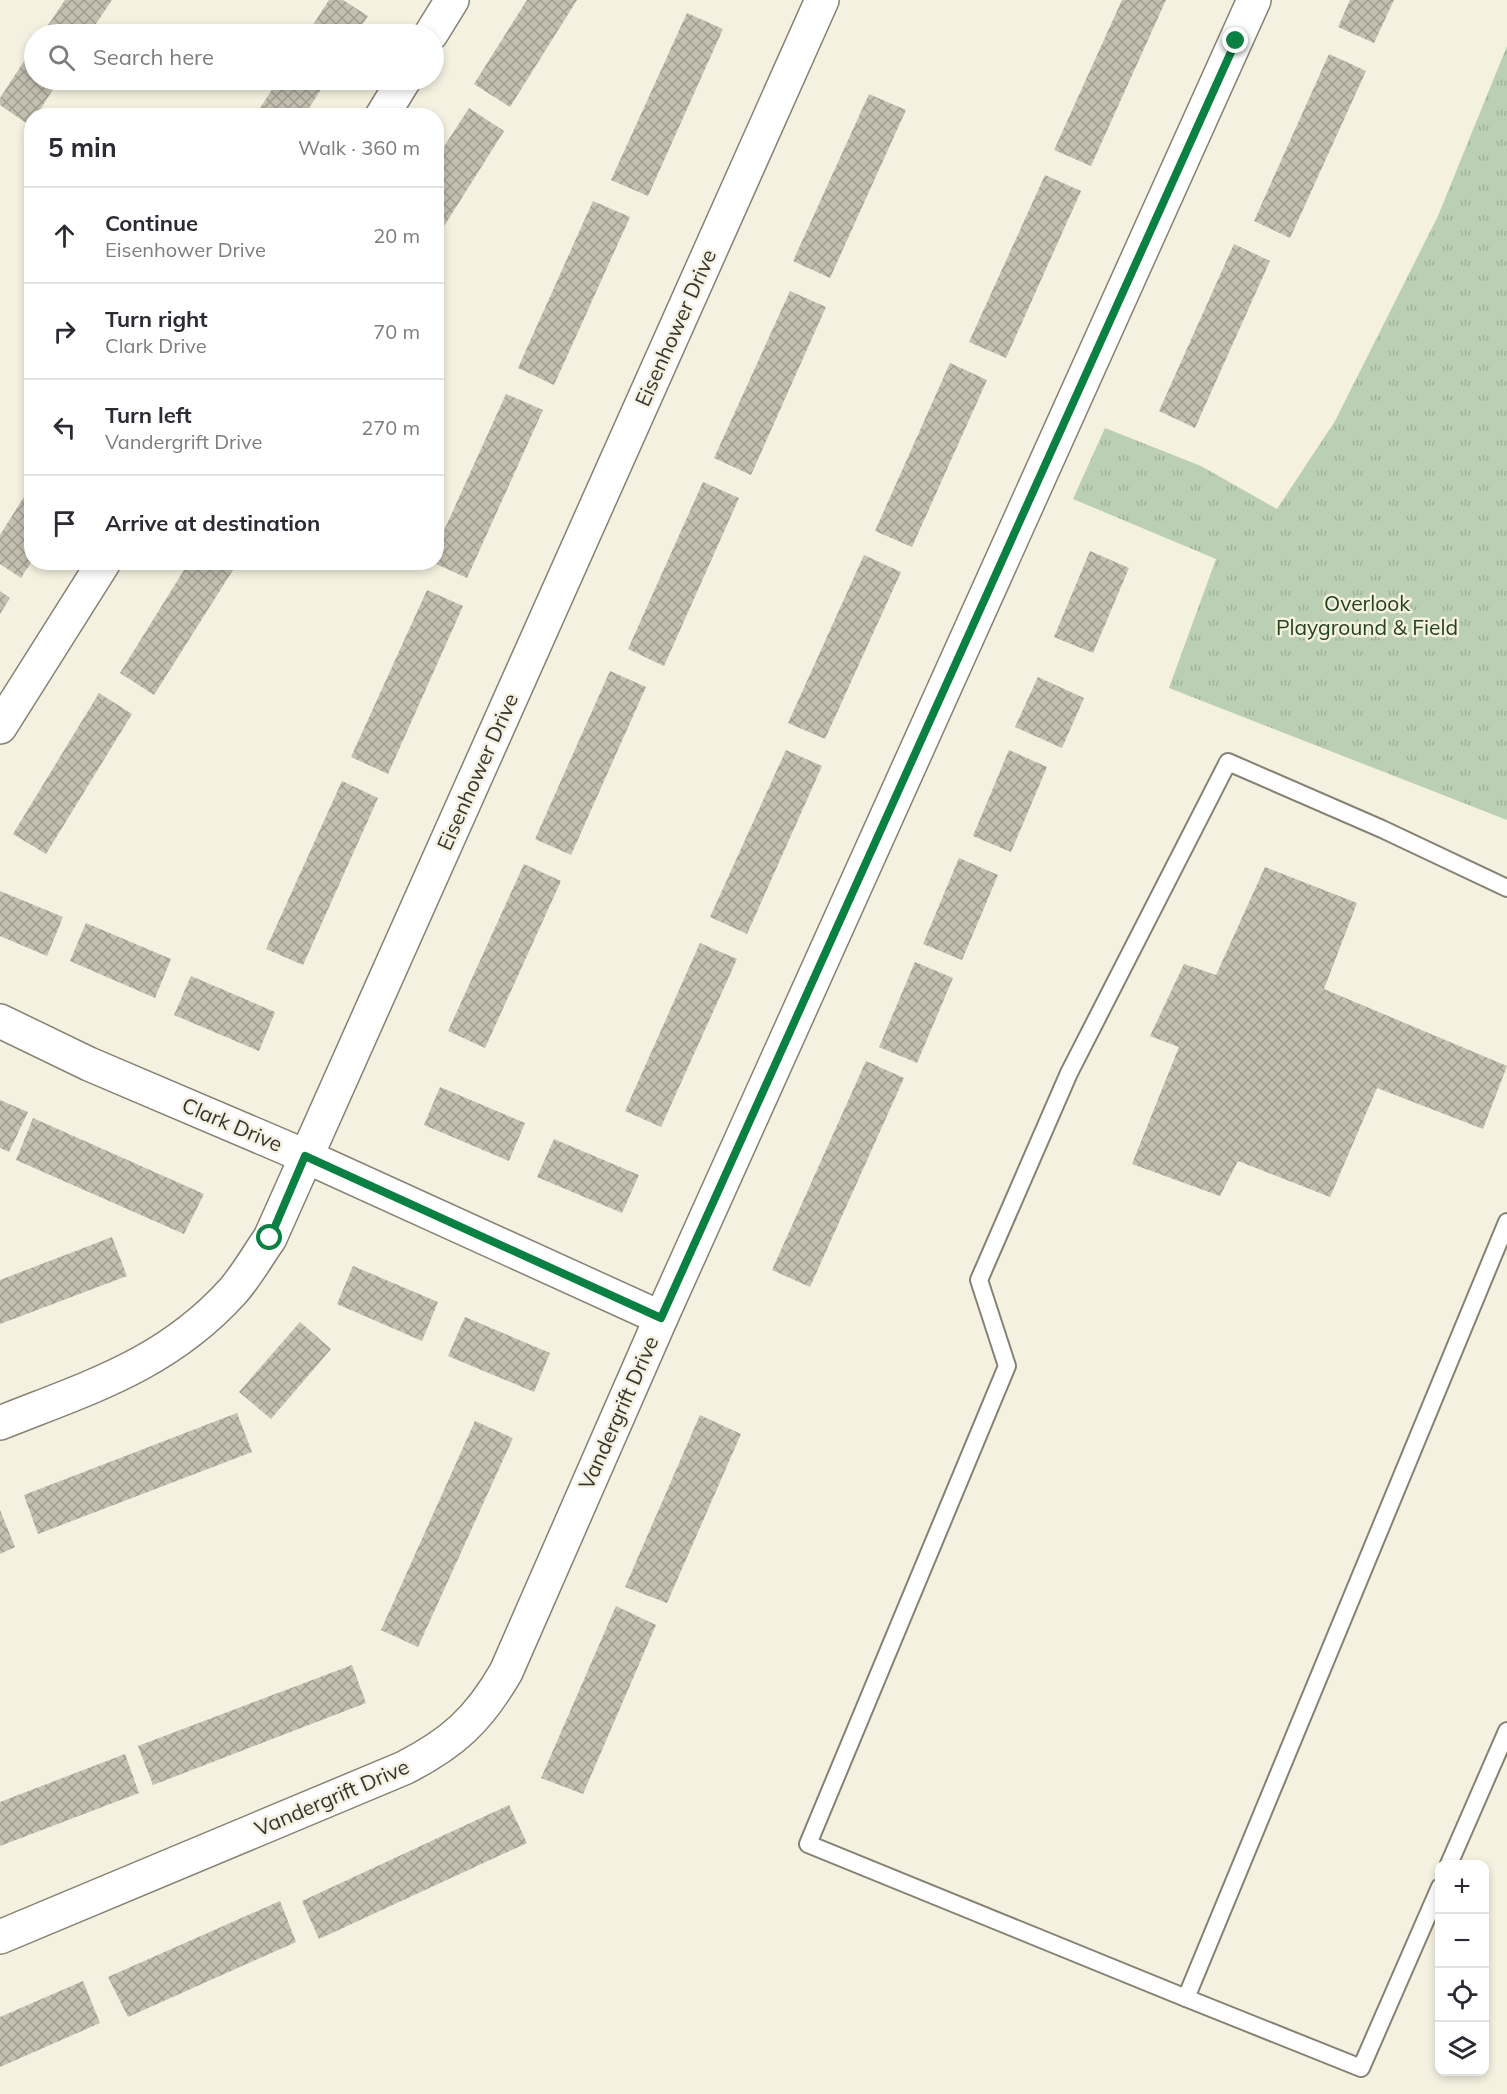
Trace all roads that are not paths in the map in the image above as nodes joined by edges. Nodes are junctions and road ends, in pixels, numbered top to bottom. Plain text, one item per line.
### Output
1 (452, 0) edge
2 (822, 0) edge
3 (1254, 0) edge
4 (437, 24) edge
5 (398, 90) edge
6 (387, 108) edge
7 (99, 570) edge
8 (0, 727) edge
9 (1507, 888) edge
10 (0, 1021) edge
11 (305, 1156) junction
12 (1507, 1222) edge
13 (661, 1318) junction
14 (0, 1423) edge
15 (1507, 1731) edge
16 (1451, 1860) edge
17 (1435, 1898) edge
18 (0, 1937) edge
19 (1186, 1998) junction

1 - 4 street
2 - 11 street, Eisenhower Drive
3 - 13 street, Vandergrift Drive
5 - 6 street
7 - 8 street
9 - 19 lane
10 - 11 street, Clark Drive
11 - 13 street, Clark Drive
11 - 14 street, Eisenhower Drive
12 - 19 lane
13 - 18 street, Vandergrift Drive
15 - 16 lane
17 - 19 lane

